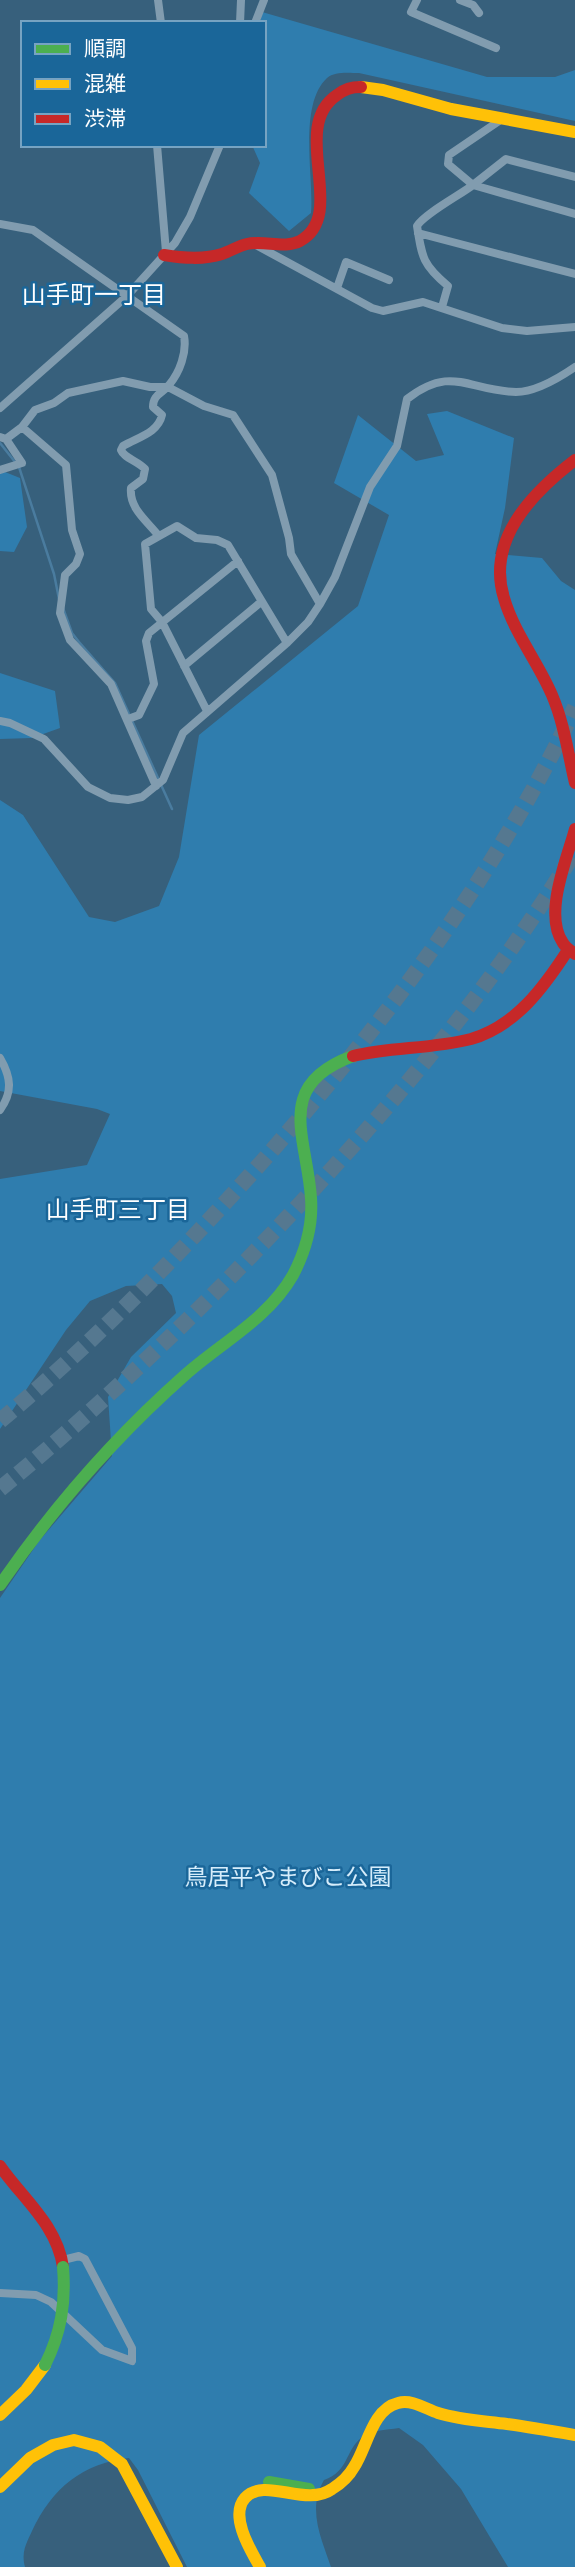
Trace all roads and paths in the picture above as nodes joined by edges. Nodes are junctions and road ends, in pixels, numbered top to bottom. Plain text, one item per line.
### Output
1 (158, 0) edge
2 (241, 0) edge
3 (264, 0) edge
4 (417, 0) edge
5 (460, 0) edge
6 (479, 13) dead end
7 (162, 21) edge
8 (240, 21) edge
9 (256, 21) edge
10 (496, 48) dead end
11 (502, 119) junction
12 (575, 132) edge
13 (157, 147) edge
14 (219, 147) edge
15 (575, 177) edge
16 (473, 185) junction
17 (575, 214) edge
18 (0, 224) edge
19 (418, 233) junction
20 (251, 243) junction
21 (165, 253) junction
22 (575, 274) edge
23 (389, 280) dead end
24 (337, 288) junction
25 (127, 296) junction
26 (442, 307) junction
27 (575, 327) edge
28 (575, 367) edge
29 (168, 387) junction
30 (0, 408) edge
31 (23, 427) junction
32 (3, 438) edge
33 (575, 460) edge
34 (0, 470) edge
35 (158, 535) junction
36 (238, 561) junction
37 (261, 602) junction
38 (320, 604) junction
39 (162, 622) junction
40 (287, 643) junction
41 (184, 666) junction
42 (207, 711) junction
43 (128, 719) junction
44 (0, 721) edge
45 (575, 783) edge
46 (156, 786) junction
47 (575, 829) edge
48 (572, 952) edge
49 (0, 1058) edge
50 (0, 1110) edge
51 (0, 1586) edge
52 (0, 2166) edge
53 (63, 2263) junction
54 (0, 2293) edge
55 (0, 2416) edge
56 (575, 2435) edge
57 (337, 2483) junction
58 (0, 2487) edge
59 (177, 2567) edge
60 (254, 2567) edge
61 (260, 2567) edge

1 - 7 street
2 - 8 street
3 - 9 street
4 - 10 street
5 - 6 street
11 - 12 street
11 - 16 street
11 - 20 street
13 - 21 street
14 - 21 street
15 - 16 street
16 - 17 street
16 - 19 street
18 - 25 street
19 - 22 street
19 - 26 street
20 - 21 street
20 - 24 street
21 - 25 street
23 - 24 street
24 - 26 street
25 - 29 street
25 - 30 street
26 - 27 street
28 - 38 street
29 - 31 street
29 - 35 street
29 - 38 street
31 - 32 street
31 - 43 street
32 - 34 street
33 - 45 street
35 - 36 street
35 - 39 street
36 - 37 street
36 - 39 street
37 - 40 street
37 - 41 street
38 - 40 street
39 - 41 street
39 - 43 street
40 - 42 street
41 - 42 street
42 - 46 street
43 - 46 street
44 - 46 street
47 - 48 street
48 - 51 street
49 - 50 street
52 - 53 street
53 - 54 street
53 - 55 street, bridge
56 - 57 street
57 - 60 street
57 - 61 street
58 - 59 street

